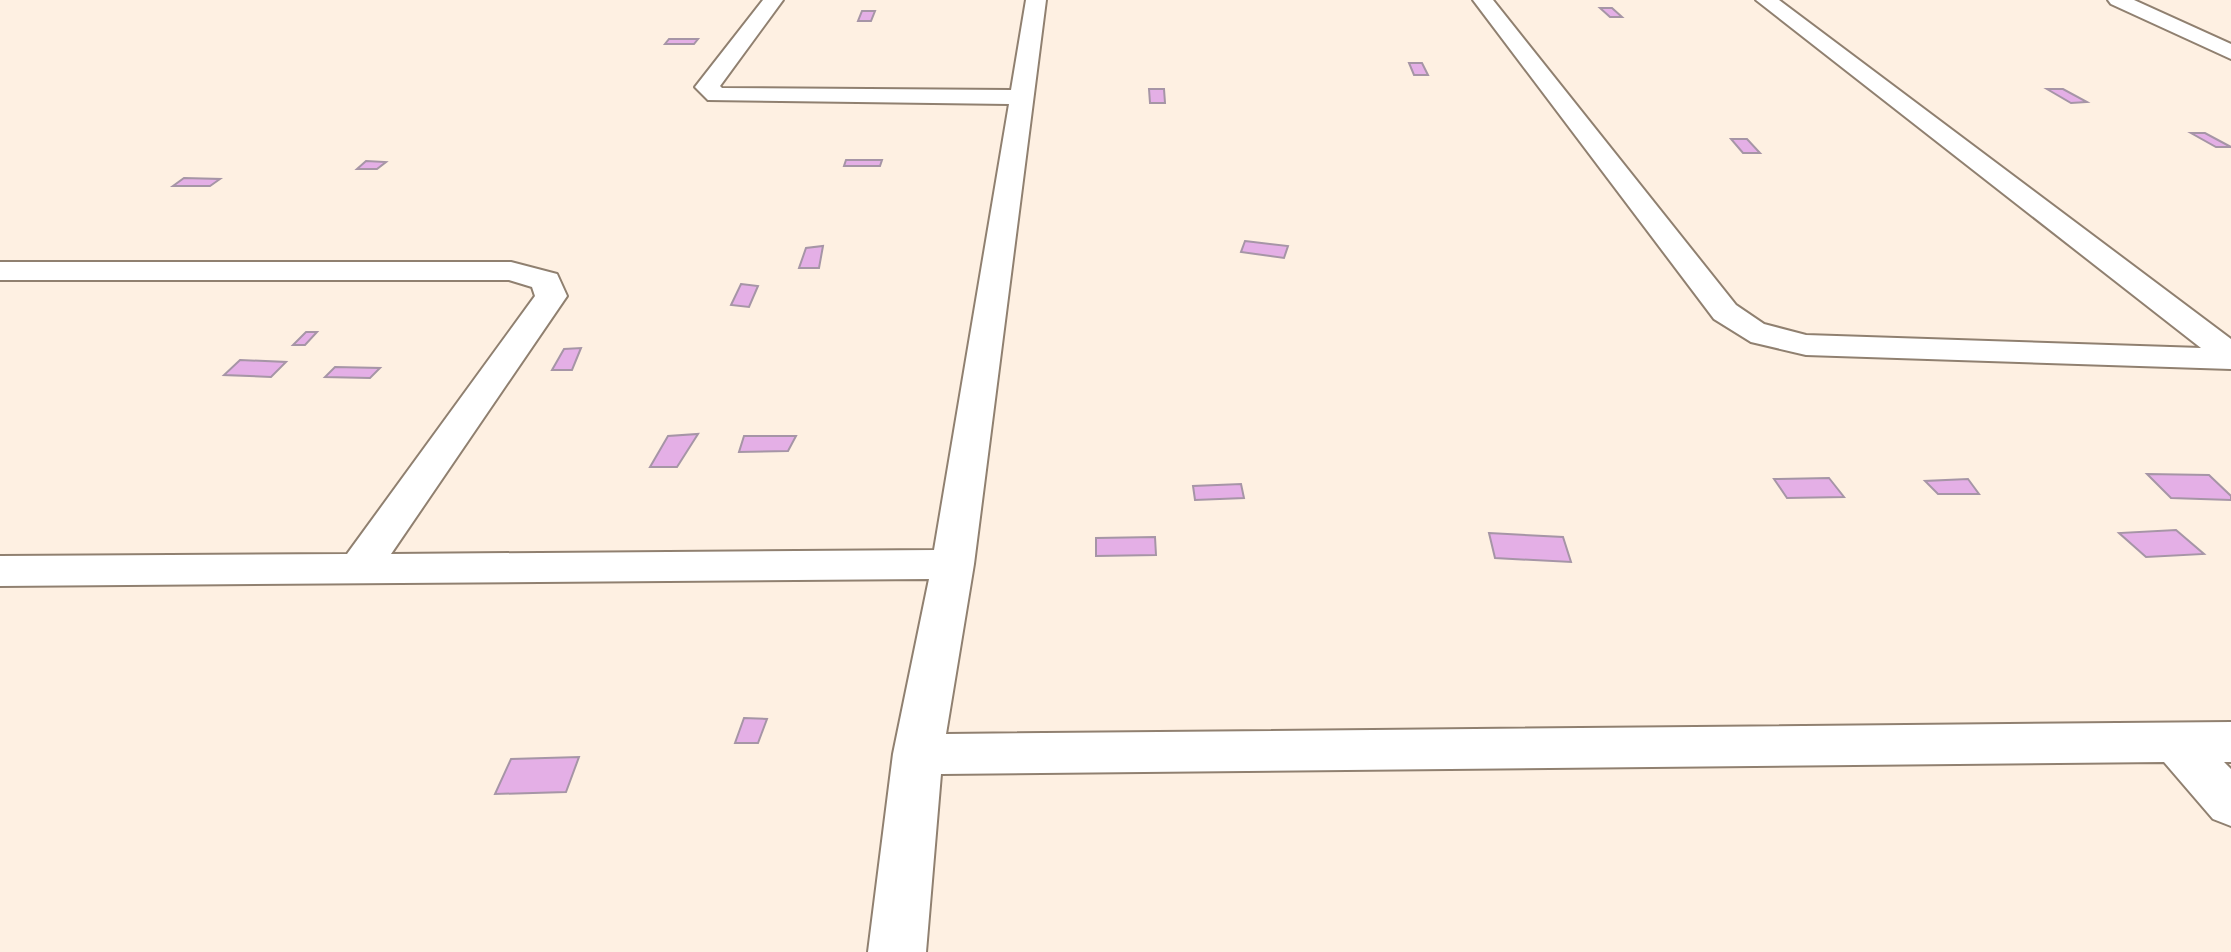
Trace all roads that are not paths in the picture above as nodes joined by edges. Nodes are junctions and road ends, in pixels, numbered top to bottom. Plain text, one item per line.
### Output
1 (773, 0) edge
2 (1036, 0) edge
3 (1483, 0) edge
4 (1766, 0) edge
5 (2118, 0) edge
6 (2224, 46) edge
7 (1020, 97) junction
8 (0, 271) edge
9 (2231, 357) edge
10 (953, 564) junction
11 (360, 567) junction
12 (0, 571) edge
13 (2177, 743) junction
14 (2231, 743) edge
15 (918, 754) junction
16 (2231, 804) edge
17 (897, 952) edge

1 - 7 street
2 - 7 street
3 - 9 street
4 - 9 street
5 - 6 street
7 - 10 street
8 - 11 street
10 - 11 street
10 - 15 street
11 - 12 street
13 - 14 street
13 - 15 street
13 - 16 street
15 - 17 street

